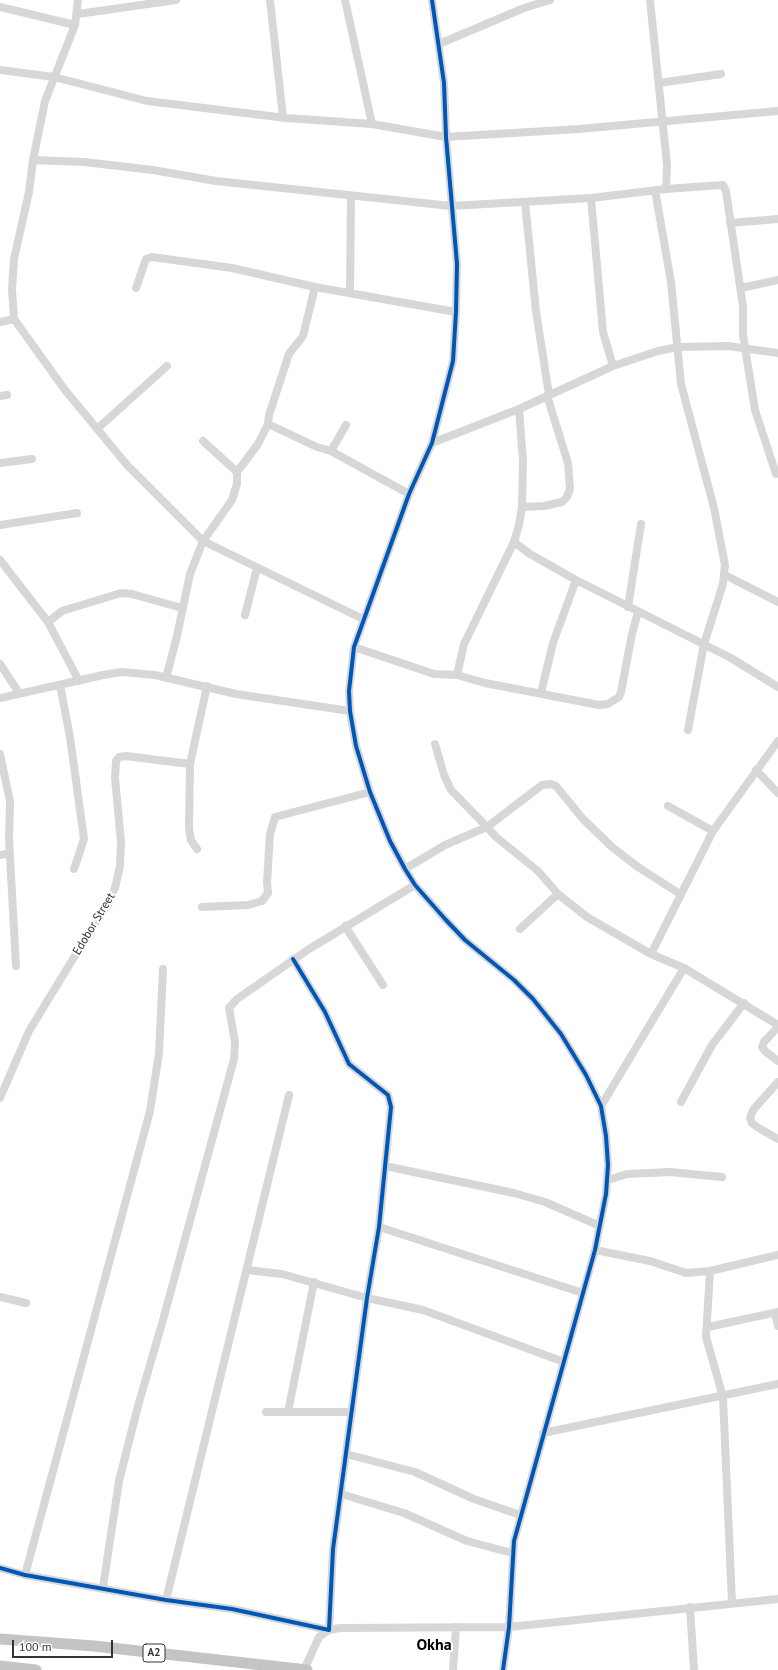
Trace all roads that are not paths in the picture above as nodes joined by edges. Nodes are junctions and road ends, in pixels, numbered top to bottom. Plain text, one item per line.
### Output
1 (78, 0) edge
2 (176, 0) edge
3 (270, 0) edge
4 (345, 0) edge
5 (432, 0) edge
6 (550, 0) edge
7 (650, 0) edge
8 (0, 7) edge
9 (78, 14) junction
10 (75, 24) junction
11 (439, 44) junction
12 (0, 70) edge
13 (721, 74) dead end
14 (54, 77) junction
15 (659, 82) junction
16 (778, 111) edge
17 (283, 117) junction
18 (663, 121) junction
19 (372, 124) junction
20 (446, 137) junction
21 (33, 160) junction
22 (666, 189) junction
23 (655, 190) junction
24 (352, 196) junction
25 (591, 198) junction
26 (525, 202) junction
27 (451, 206) junction
28 (778, 219) edge
29 (730, 223) junction
30 (778, 280) edge
31 (315, 287) junction
32 (136, 288) dead end
33 (740, 288) junction
34 (350, 293) junction
35 (456, 312) junction
36 (14, 319) junction
37 (0, 322) edge
38 (678, 347) junction
39 (746, 348) junction
40 (778, 353) edge
41 (167, 366) dead end
42 (613, 366) junction
43 (548, 395) junction
44 (519, 409) junction
45 (268, 424) junction
46 (346, 425) dead end
47 (98, 429) junction
48 (202, 441) dead end
49 (432, 443) junction
50 (332, 451) junction
51 (32, 459) dead end
52 (0, 464) edge
53 (237, 472) junction
54 (776, 474) dead end
55 (408, 494) junction
56 (522, 507) junction
57 (77, 513) dead end
58 (641, 524) dead end
59 (0, 525) edge
60 (203, 541) junction
61 (514, 542) junction
62 (0, 560) edge
63 (257, 568) junction
64 (725, 575) junction
65 (576, 580) junction
66 (778, 602) edge
67 (628, 607) junction
68 (182, 608) junction
69 (638, 612) junction
70 (245, 615) dead end
71 (364, 619) junction
72 (48, 622) junction
73 (704, 644) junction
74 (354, 647) junction
75 (0, 664) edge
76 (457, 675) junction
77 (166, 678) junction
78 (79, 681) junction
79 (60, 685) junction
80 (207, 686) junction
81 (778, 687) edge
82 (19, 693) junction
83 (541, 693) junction
84 (0, 698) edge
85 (350, 711) junction
86 (688, 730) dead end
87 (778, 740) edge
88 (435, 744) dead end
89 (0, 754) edge
90 (190, 764) junction
91 (756, 770) junction
92 (370, 792) junction
93 (778, 793) edge
94 (668, 806) dead end
95 (487, 826) junction
96 (713, 831) junction
97 (197, 849) dead end
98 (10, 853) junction
99 (0, 855) edge
100 (74, 869) dead end
101 (405, 869) junction
102 (415, 885) junction
103 (558, 894) junction
104 (680, 894) junction
105 (202, 907) dead end
106 (345, 926) junction
107 (520, 929) dead end
108 (651, 954) junction
109 (293, 959) junction
110 (16, 966) dead end
111 (684, 968) junction
112 (163, 969) dead end
113 (383, 985) dead end
114 (744, 1003) junction
115 (778, 1026) edge
116 (778, 1061) edge
117 (778, 1082) edge
118 (290, 1096) dead end
119 (0, 1098) edge
120 (680, 1102) dead end
121 (601, 1106) junction
122 (778, 1139) edge
123 (385, 1166) junction
124 (722, 1177) dead end
125 (608, 1180) junction
126 (600, 1226) junction
127 (379, 1227) junction
128 (595, 1250) junction
129 (778, 1255) edge
130 (247, 1270) junction
131 (710, 1271) junction
132 (314, 1282) junction
133 (583, 1293) junction
134 (0, 1297) edge
135 (367, 1298) junction
136 (26, 1303) dead end
137 (778, 1312) edge
138 (778, 1326) edge
139 (708, 1327) junction
140 (564, 1362) junction
141 (778, 1384) edge
142 (723, 1397) junction
143 (266, 1412) dead end
144 (288, 1412) junction
145 (352, 1412) junction
146 (543, 1433) junction
147 (346, 1454) junction
148 (341, 1494) junction
149 (520, 1515) junction
150 (512, 1552) junction
151 (0, 1568) edge
152 (25, 1575) junction
153 (103, 1587) junction
154 (778, 1599) edge
155 (166, 1600) junction
156 (732, 1603) junction
157 (690, 1607) junction
158 (456, 1627) junction
159 (510, 1627) junction
160 (329, 1630) junction
161 (0, 1639) edge
162 (1, 1667) edge
163 (36, 1670) edge
164 (304, 1670) edge
165 (307, 1670) edge
166 (453, 1670) edge
167 (503, 1670) edge
168 (694, 1670) edge

1 - 9 street
2 - 9 street
3 - 17 street
4 - 19 street
5 - 11 street
6 - 11 street
7 - 15 street
8 - 10 street
9 - 10 street
10 - 14 street
11 - 20 street
12 - 14 street
13 - 15 street
14 - 17 street
14 - 21 street
15 - 18 street
16 - 18 street
17 - 19 street
18 - 20 street
18 - 22 street
19 - 20 street
20 - 27 street
21 - 24 street
21 - 36 street
22 - 23 street
22 - 29 street
23 - 25 street
23 - 38 street
24 - 27 street
24 - 34 street
25 - 26 street
25 - 42 street
26 - 27 street
26 - 43 street
27 - 35 street
28 - 29 street
29 - 33 street
30 - 33 street
31 - 32 street
31 - 34 street
31 - 45 street
33 - 39 street
34 - 35 street
35 - 49 street
36 - 37 street
36 - 47 street
38 - 39 street
38 - 42 street
38 - 64 street
39 - 40 street
39 - 54 street
41 - 47 street
42 - 43 street
43 - 44 street
43 - 56 street
44 - 49 street
44 - 56 street
45 - 50 street
45 - 53 street
46 - 50 street
47 - 60 street
48 - 53 street
49 - 55 street
50 - 55 street
51 - 52 street
53 - 60 street
55 - 71 street
56 - 61 street
57 - 59 street
58 - 67 street
60 - 63 street
60 - 68 street
61 - 65 street
61 - 76 street
62 - 72 street
63 - 70 street
63 - 71 street
64 - 66 street
64 - 73 street
65 - 67 street
65 - 83 street
67 - 69 street
68 - 72 street
68 - 77 street
69 - 73 street
69 - 83 street
71 - 74 street
72 - 78 street
73 - 81 street
73 - 86 street
74 - 76 street
74 - 85 street
75 - 82 street
76 - 83 street
77 - 78 street
77 - 80 street
78 - 79 street
79 - 82 street
79 - 100 street
80 - 85 street
80 - 90 street
82 - 84 street
85 - 92 street
87 - 91 street
88 - 95 street
89 - 98 street
90 - 97 street
90 - 119 street, Edobor Street
91 - 93 street
91 - 96 street
92 - 101 street
92 - 105 street
94 - 96 street
95 - 101 street
95 - 103 street
95 - 104 street
96 - 104 street
98 - 99 street
98 - 110 street
101 - 102 street
102 - 106 street
102 - 121 street
103 - 107 street
103 - 108 street
104 - 108 street
106 - 109 street
106 - 113 street
108 - 111 street
109 - 123 street
109 - 153 street
111 - 114 street
111 - 121 street
112 - 152 street
114 - 115 street
114 - 120 street
115 - 116 street
117 - 122 street
118 - 130 street
121 - 125 street
123 - 126 street
123 - 127 street
124 - 125 street
125 - 126 street
126 - 128 street
127 - 133 street
127 - 135 street
128 - 131 street
128 - 133 street
129 - 131 street
130 - 132 street
130 - 155 street
131 - 139 street
132 - 135 street
132 - 144 street
133 - 140 street
134 - 136 street
135 - 140 street
135 - 145 street
137 - 138 street
137 - 139 street
139 - 142 street
140 - 146 street
141 - 142 street
142 - 146 street
142 - 156 street
143 - 144 street
144 - 145 street
145 - 147 street
146 - 149 street
147 - 148 street
147 - 149 street
148 - 150 street
148 - 160 street
149 - 150 street
150 - 159 street
151 - 152 street
152 - 153 street
153 - 155 street
154 - 156 street
155 - 160 street
156 - 157 street
157 - 159 street
157 - 168 street
158 - 159 street
158 - 160 street
158 - 166 street
159 - 167 street
160 - 164 street
161 - 164 highway, A2
162 - 163 highway
164 - 165 highway, A2

